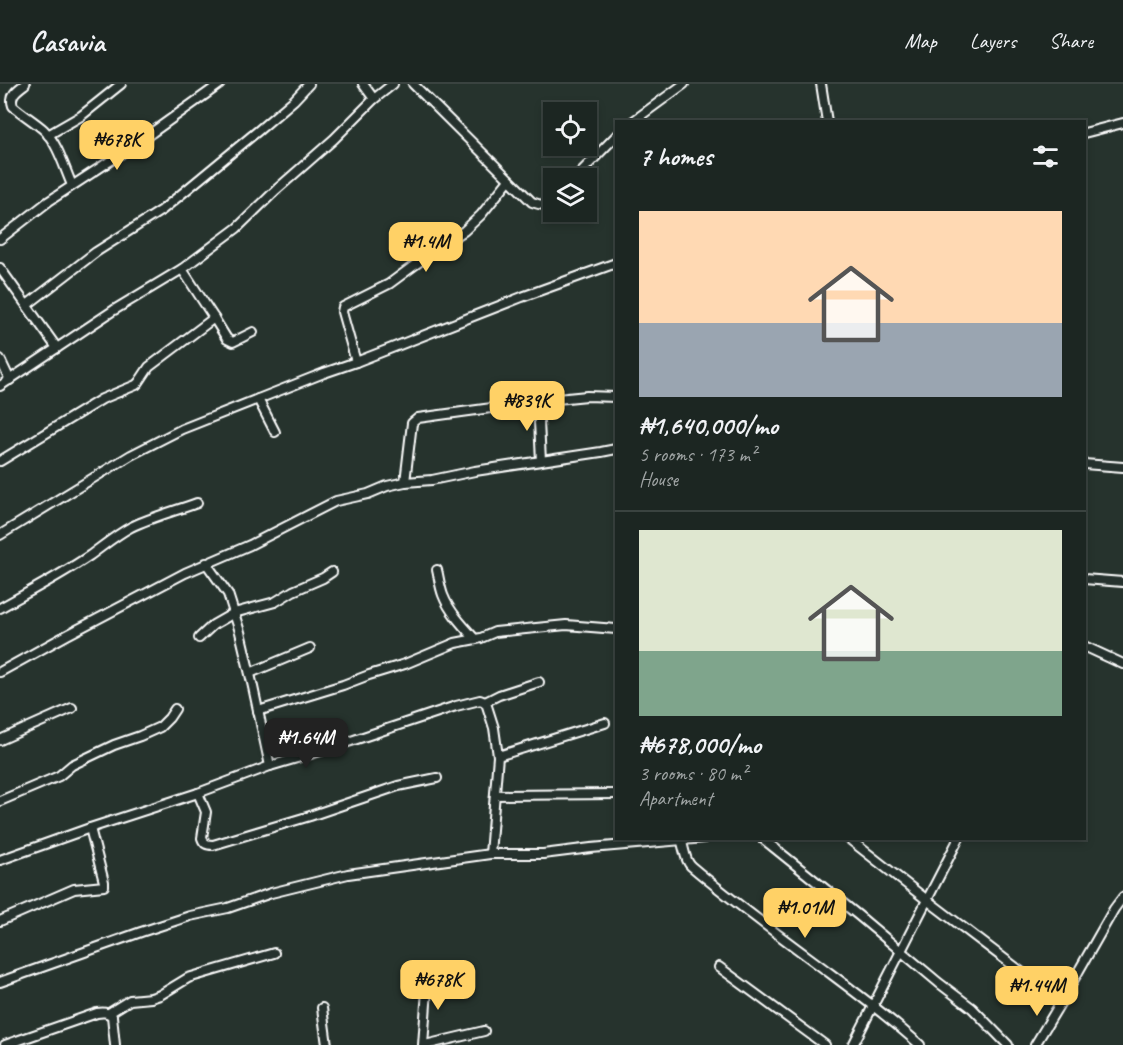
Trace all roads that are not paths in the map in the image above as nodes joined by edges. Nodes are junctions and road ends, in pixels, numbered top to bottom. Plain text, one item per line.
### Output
1 (25, 84) edge
2 (121, 84) edge
3 (219, 84) edge
4 (309, 84) edge
5 (363, 84) edge
6 (393, 84) edge
7 (413, 84) edge
8 (684, 84) edge
9 (821, 84) edge
10 (374, 99) junction
11 (635, 120) edge
12 (827, 120) edge
13 (1123, 123) edge
14 (1086, 132) edge
15 (48, 135) junction
16 (615, 137) edge
17 (585, 168) edge
18 (509, 180) junction
19 (72, 185) junction
20 (543, 205) edge
21 (0, 239) edge
22 (615, 263) edge
23 (0, 268) edge
24 (182, 269) junction
25 (27, 305) junction
26 (214, 318) junction
27 (254, 332) dead end
28 (57, 348) junction
29 (0, 359) edge
30 (356, 362) junction
31 (10, 380) junction
32 (0, 386) edge
33 (615, 397) edge
34 (258, 399) junction
35 (538, 402) junction
36 (274, 432) dead end
37 (615, 448) edge
38 (0, 461) edge
39 (541, 461) junction
40 (1086, 464) edge
41 (1123, 467) edge
42 (405, 482) junction
43 (197, 503) dead end
44 (0, 535) edge
45 (206, 563) junction
46 (437, 570) dead end
47 (332, 572) dead end
48 (1086, 579) edge
49 (1123, 582) edge
50 (0, 608) edge
51 (234, 613) junction
52 (615, 629) edge
53 (199, 638) dead end
54 (475, 639) junction
55 (1086, 647) edge
56 (310, 648) dead end
57 (1123, 663) edge
58 (0, 672) edge
59 (250, 673) junction
60 (539, 682) dead end
61 (485, 702) junction
62 (72, 708) dead end
63 (175, 709) dead end
64 (258, 711) junction
65 (605, 723) dead end
66 (0, 740) edge
67 (498, 756) junction
68 (270, 766) junction
69 (437, 778) dead end
70 (198, 793) junction
71 (615, 794) edge
72 (495, 795) junction
73 (0, 801) edge
74 (90, 828) junction
75 (681, 840) joint
76 (764, 840) edge
77 (851, 840) edge
78 (958, 840) edge
79 (490, 854) junction
80 (0, 860) edge
81 (1123, 897) edge
82 (927, 900) junction
83 (0, 921) edge
84 (901, 951) junction
85 (274, 952) dead end
86 (719, 967) dead end
87 (428, 976) dead end
88 (0, 982) edge
89 (1060, 1002) junction
90 (873, 1005) junction
91 (322, 1008) dead end
92 (109, 1013) junction
93 (484, 1031) dead end
94 (5, 1045) edge
95 (116, 1045) edge
96 (327, 1045) edge
97 (424, 1045) edge
98 (825, 1045) edge
99 (854, 1045) edge
100 (920, 1045) edge
101 (1008, 1045) edge
102 (1035, 1045) edge

1 - 15 street
2 - 15 street
3 - 19 street
4 - 25 street
5 - 10 street
6 - 10 street
7 - 18 street
8 - 11 street
9 - 12 street
10 - 24 street
13 - 14 street
15 - 19 street
16 - 17 street
18 - 20 street
18 - 30 street
19 - 21 street
22 - 30 street
23 - 25 street
24 - 26 street
24 - 28 street
25 - 28 street
26 - 27 street
26 - 38 street
28 - 31 street
29 - 31 street
30 - 34 street
31 - 32 street
33 - 35 street
34 - 36 street
34 - 44 street
35 - 39 street
35 - 42 street
37 - 39 street
39 - 42 street
40 - 41 street
42 - 45 street
43 - 50 street
45 - 51 street
45 - 58 street
46 - 54 street
47 - 51 street
48 - 49 street
51 - 53 street
51 - 59 street
52 - 54 street
54 - 64 street
55 - 57 street
56 - 59 street
59 - 64 street
60 - 61 street
61 - 67 street
61 - 68 street
62 - 66 street
63 - 73 street
64 - 68 street
65 - 67 street
67 - 72 street
68 - 70 street
69 - 70 street
70 - 74 street
71 - 72 street
72 - 79 street
74 - 80 street
74 - 83 street
75 - 79 street
75 - 90 street
76 - 84 street
77 - 82 street
78 - 82 street
79 - 88 street
81 - 89 street
82 - 84 street
82 - 89 street
84 - 90 street
84 - 101 street
85 - 92 street
86 - 98 street
87 - 97 street
89 - 102 street
90 - 99 street
90 - 100 street
91 - 96 street
92 - 94 street
92 - 95 street
93 - 97 street

